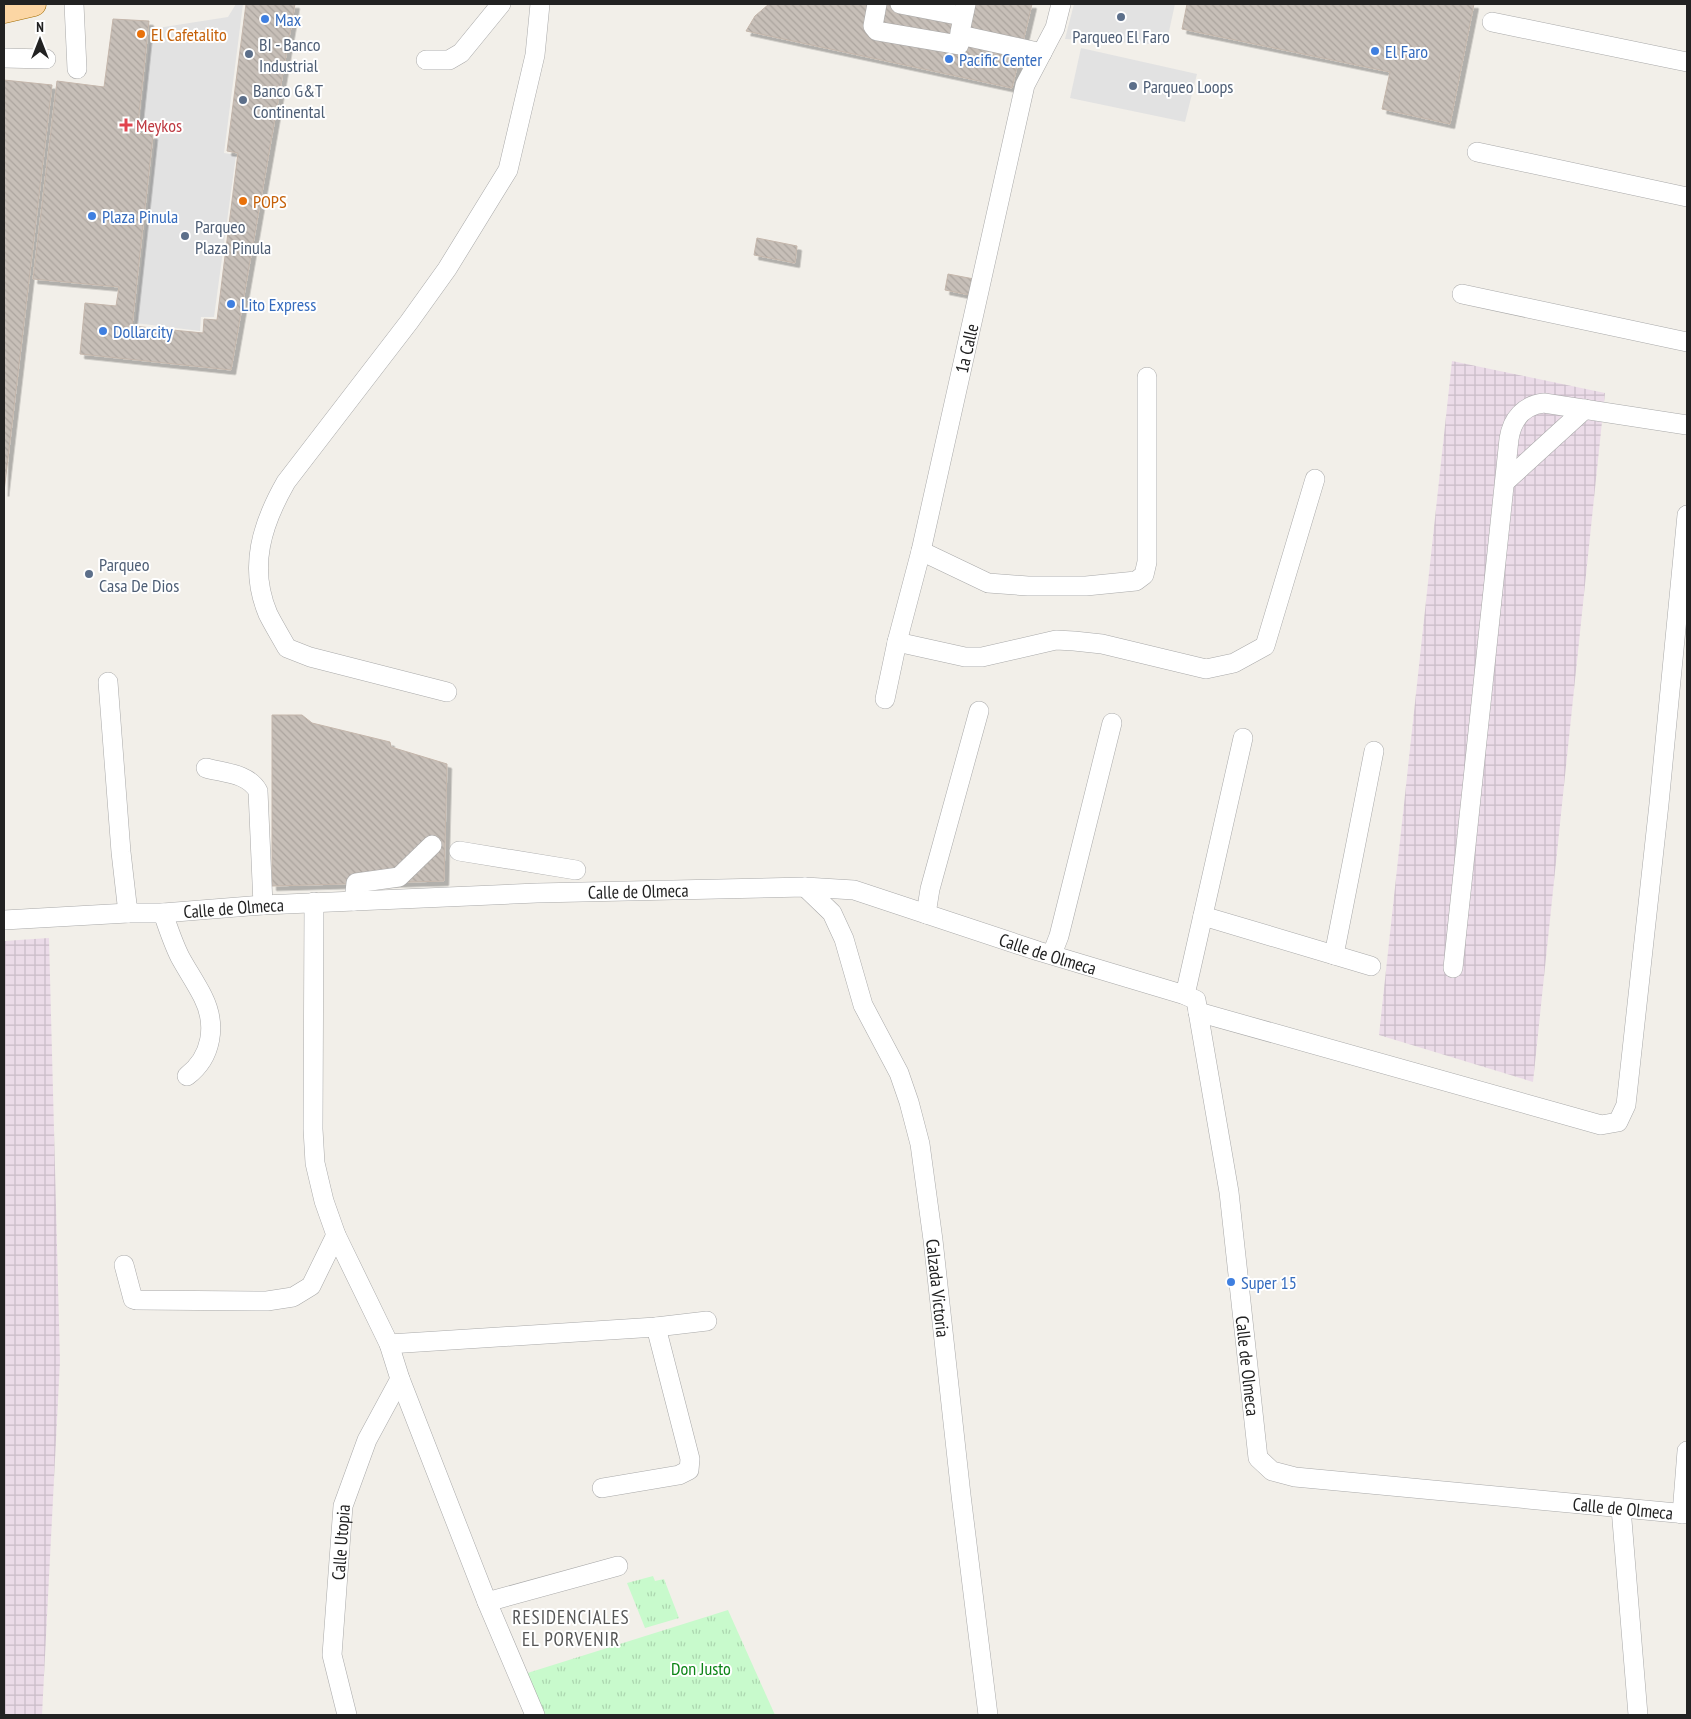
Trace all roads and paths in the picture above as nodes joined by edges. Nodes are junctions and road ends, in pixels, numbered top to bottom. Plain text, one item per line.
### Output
1 (34, 4) edge
2 (74, 4) edge
3 (501, 4) edge
4 (540, 4) edge
5 (877, 4) edge
6 (900, 4) edge
7 (1061, 4) edge
8 (4, 10) edge
9 (964, 10) edge
10 (1492, 22) dead end
11 (960, 40) junction
12 (1040, 57) junction
13 (4, 58) edge
14 (46, 59) dead end
15 (426, 60) dead end
16 (1687, 62) edge
17 (77, 69) dead end
18 (1477, 152) dead end
19 (1687, 197) edge
20 (1462, 294) dead end
21 (1687, 342) edge
22 (1147, 377) dead end
23 (1585, 408) junction
24 (1687, 425) edge
25 (1315, 479) dead end
26 (1505, 482) junction
27 (1687, 515) edge
28 (921, 551) junction
29 (897, 642) junction
30 (108, 682) dead end
31 (447, 692) dead end
32 (885, 699) dead end
33 (979, 711) dead end
34 (1112, 722) dead end
35 (1243, 738) dead end
36 (1374, 751) dead end
37 (206, 768) dead end
38 (432, 845) dead end
39 (459, 851) dead end
40 (537, 863) junction
41 (576, 870) dead end
42 (805, 887) junction
43 (537, 893) junction
44 (354, 901) junction
45 (314, 902) junction
46 (263, 905) junction
47 (128, 913) junction
48 (163, 913) junction
49 (926, 914) junction
50 (1203, 916) junction
51 (4, 920) edge
52 (1052, 954) junction
53 (1334, 955) junction
54 (1371, 966) dead end
55 (1453, 968) dead end
56 (1185, 995) junction
57 (1198, 1012) junction
58 (186, 1076) dead end
59 (336, 1235) junction
60 (124, 1264) dead end
61 (707, 1321) dead end
62 (656, 1327) junction
63 (389, 1344) junction
64 (400, 1378) junction
65 (1687, 1451) edge
66 (602, 1488) dead end
67 (1621, 1508) junction
68 (1685, 1514) edge
69 (618, 1566) dead end
70 (487, 1602) junction
71 (347, 1715) edge
72 (535, 1715) edge
73 (988, 1715) edge
74 (1638, 1715) edge

1 - 8 main road
2 - 17 street
3 - 15 street
4 - 31 street
5 - 11 street
6 - 9 street
7 - 12 street, 1a Calle
9 - 11 street
10 - 16 street
11 - 12 street
12 - 28 street, 1a Calle
13 - 14 street
18 - 19 street
20 - 21 street
22 - 28 street
23 - 24 street
23 - 26 street
23 - 26 street
25 - 29 street
26 - 55 street
27 - 57 street
28 - 29 street, 1a Calle
29 - 32 street, 1a Calle
30 - 47 street
33 - 49 street
34 - 52 street
35 - 50 street
36 - 53 street
37 - 46 street
38 - 44 street
39 - 40 street
40 - 41 street
40 - 43 street
42 - 43 street, Calle de Olmeca
42 - 49 street, Calle de Olmeca
42 - 73 street, Calzada Victoria
43 - 44 street, Calle de Olmeca
44 - 45 street, Calle de Olmeca
45 - 46 street, Calle de Olmeca
45 - 59 street
46 - 48 street, Calle de Olmeca
47 - 48 street, Calle de Olmeca
47 - 51 street, Calle de Olmeca
48 - 58 street
49 - 52 street, Calle de Olmeca
50 - 53 street
50 - 56 street
52 - 56 street, Calle de Olmeca
53 - 54 street
56 - 57 street, Calle de Olmeca
57 - 67 street, Calle de Olmeca
59 - 60 street
59 - 63 street
61 - 62 street
62 - 63 street
62 - 66 street
63 - 64 street
64 - 70 street
64 - 71 street, Calle Utopia
65 - 68 street
67 - 68 street, Calle de Olmeca
67 - 74 street
69 - 70 street
70 - 72 street

